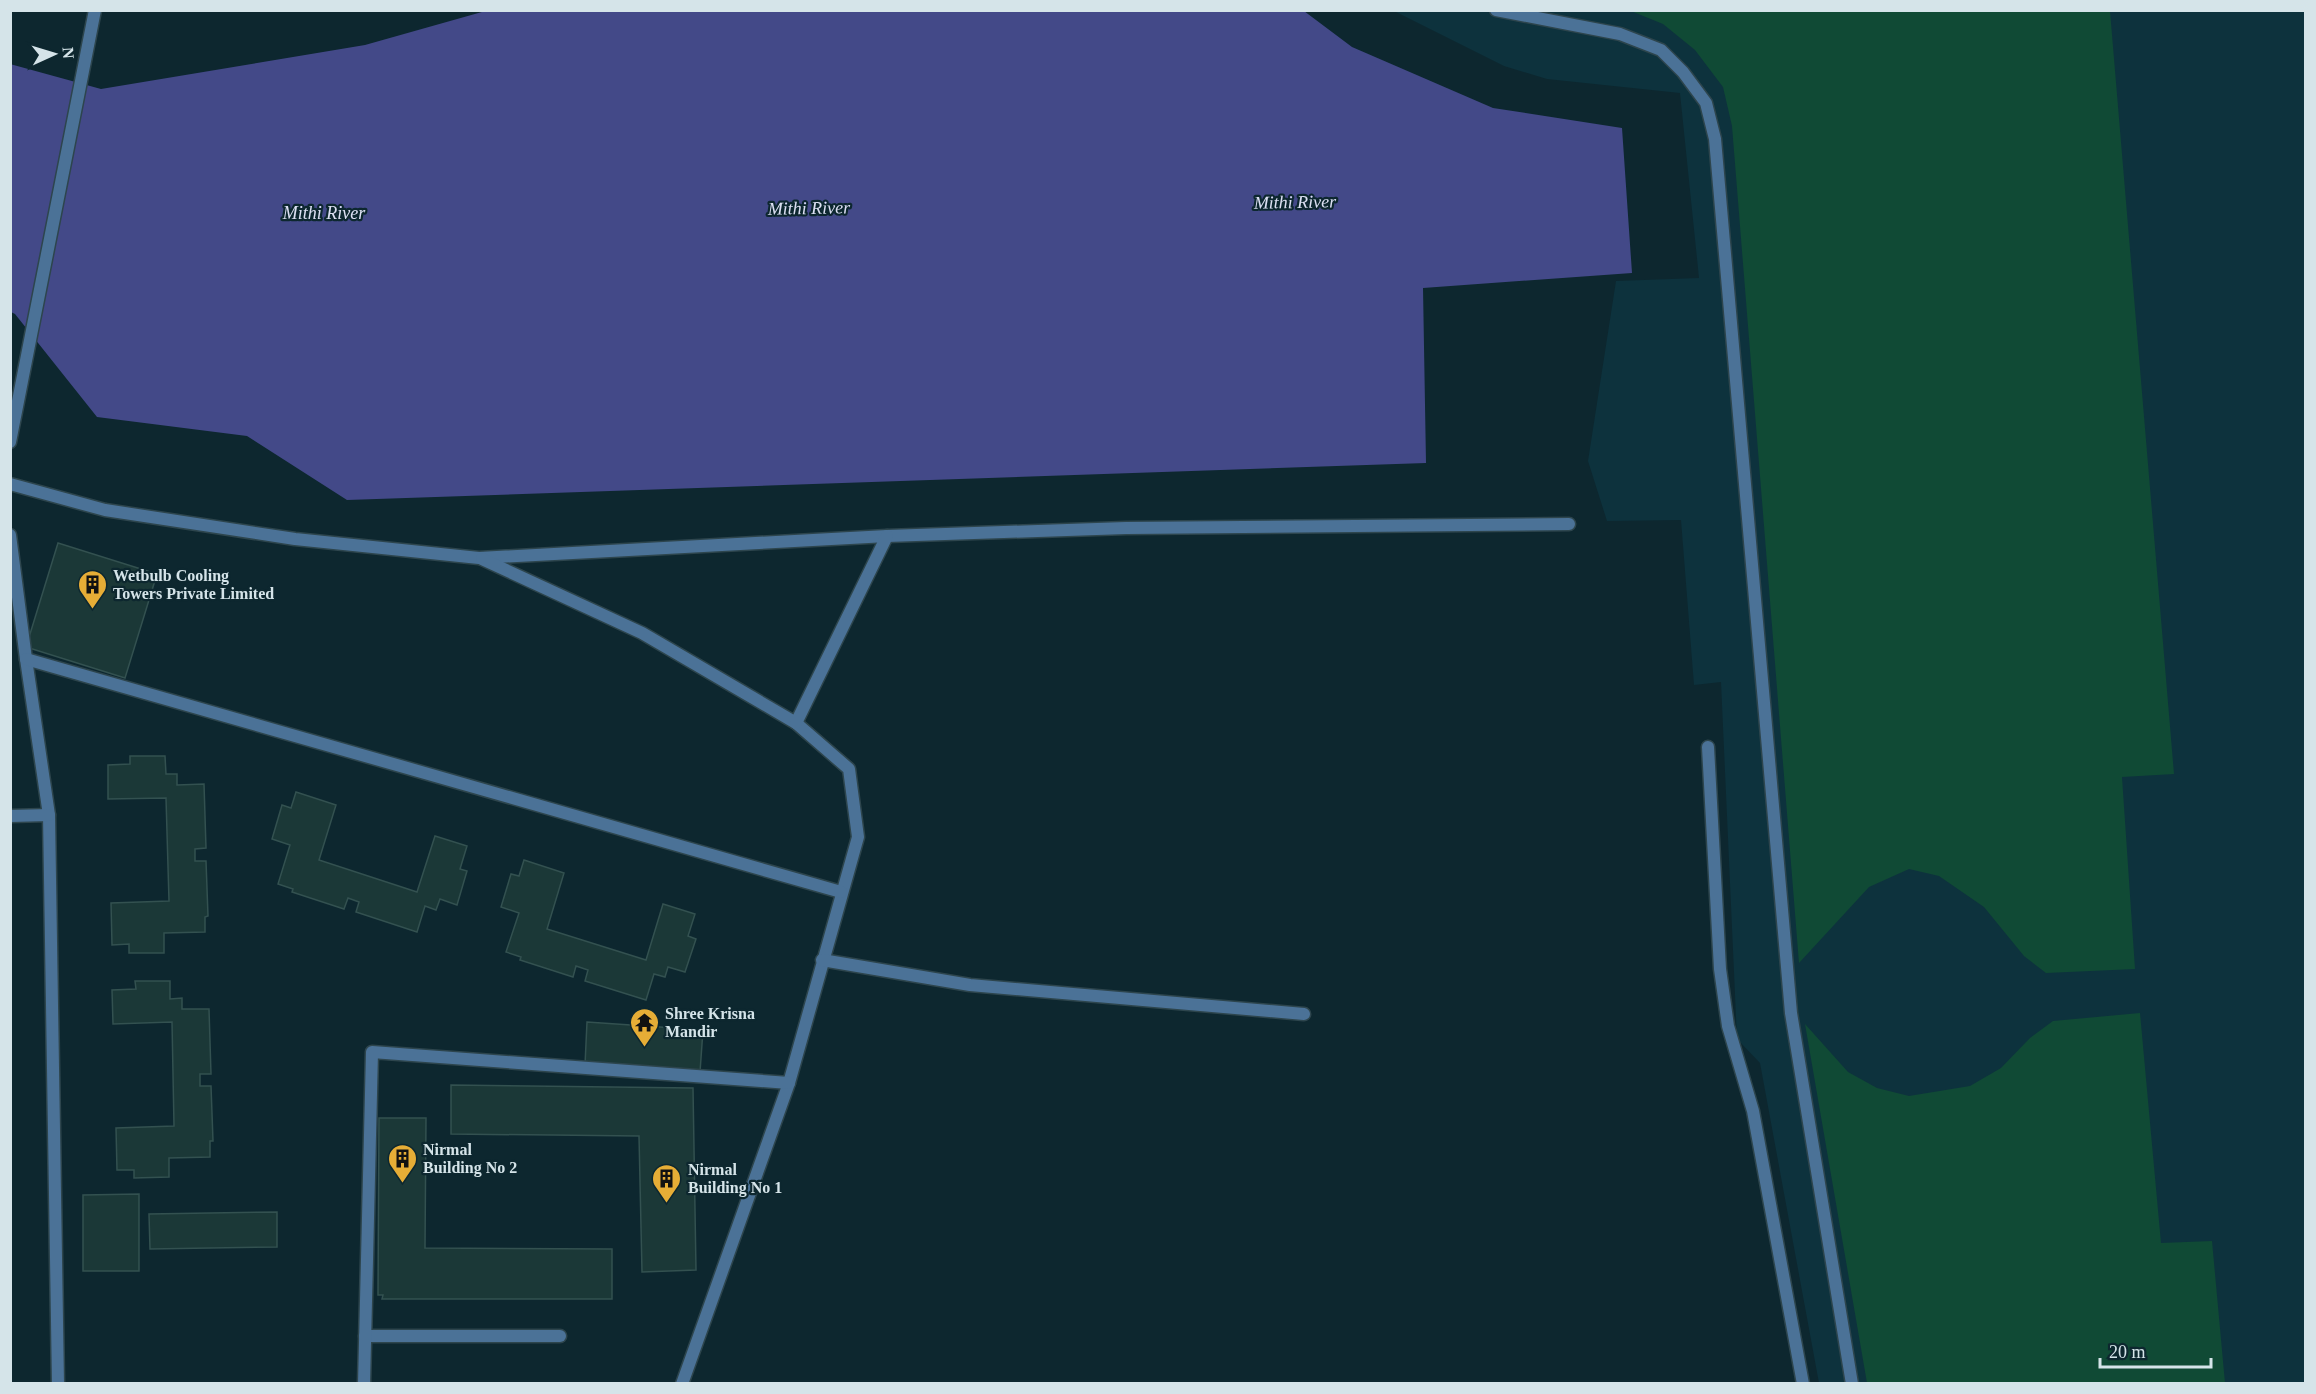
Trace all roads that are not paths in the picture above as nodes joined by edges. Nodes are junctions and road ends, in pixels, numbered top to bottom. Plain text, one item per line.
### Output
1 (95, 10) edge
2 (1496, 10) edge
3 (10, 442) edge
4 (10, 484) edge
5 (1569, 524) dead end
6 (10, 535) edge
7 (887, 536) junction
8 (12, 552) edge
9 (479, 558) junction
10 (26, 659) junction
11 (796, 723) junction
12 (1708, 747) dead end
13 (49, 815) junction
14 (10, 816) edge
15 (841, 892) junction
16 (822, 960) junction
17 (1304, 1014) dead end
18 (789, 1083) junction
19 (365, 1336) junction
20 (560, 1336) dead end
21 (58, 1383) edge
22 (364, 1383) edge
23 (682, 1383) edge
24 (1803, 1383) edge
25 (1852, 1383) edge

1 - 3 street
2 - 25 street
4 - 9 street
5 - 7 street
6 - 8 street
7 - 9 street
7 - 11 street
8 - 10 street
9 - 11 street
10 - 13 street
10 - 15 street
11 - 15 street
12 - 24 street
13 - 14 street
13 - 21 street
15 - 16 street
16 - 17 street
16 - 18 street
18 - 19 street
18 - 23 street
19 - 20 street
19 - 22 street

